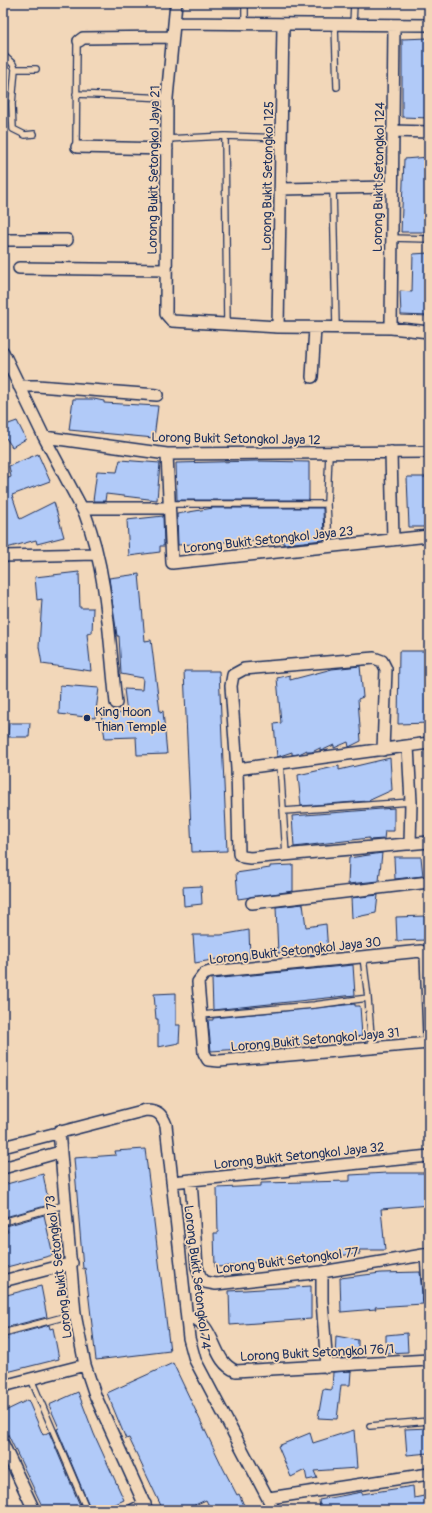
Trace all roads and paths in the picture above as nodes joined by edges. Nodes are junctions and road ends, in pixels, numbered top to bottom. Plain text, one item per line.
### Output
1 (176, 3) edge
2 (245, 3) edge
3 (354, 3) edge
4 (175, 23) junction
5 (245, 24) junction
6 (283, 24) junction
7 (335, 25) junction
8 (353, 25) junction
9 (394, 25) junction
10 (429, 25) edge
11 (172, 37) junction
12 (79, 41) joint
13 (3, 55) edge
14 (15, 69) junction
15 (36, 69) dead end
16 (337, 87) dead end
17 (76, 94) junction
18 (167, 98) junction
19 (392, 131) junction
20 (429, 132) edge
21 (34, 134) dead end
22 (225, 136) junction
23 (281, 138) junction
24 (167, 144) junction
25 (77, 147) joint
26 (391, 187) junction
27 (333, 188) junction
28 (280, 189) junction
29 (390, 238) junction
30 (429, 239) edge
31 (3, 240) edge
32 (67, 240) dead end
33 (19, 268) dead end
34 (165, 270) junction
35 (227, 325) junction
36 (278, 328) junction
37 (315, 328) junction
38 (336, 328) junction
39 (390, 328) junction
40 (429, 332) edge
41 (3, 352) edge
42 (312, 377) dead end
43 (19, 386) junction
44 (157, 395) dead end
45 (44, 437) junction
46 (391, 452) junction
47 (429, 452) edge
48 (329, 453) junction
49 (167, 454) junction
50 (327, 504) junction
51 (169, 506) junction
52 (82, 508) junction
53 (429, 536) edge
54 (393, 540) junction
55 (329, 547) junction
56 (97, 554) junction
57 (3, 556) edge
58 (116, 703) dead end
59 (429, 743) edge
60 (408, 746) junction
61 (383, 750) junction
62 (280, 763) junction
63 (237, 769) junction
64 (411, 802) junction
65 (284, 811) junction
66 (429, 842) edge
67 (410, 844) junction
68 (286, 855) junction
69 (429, 882) edge
70 (252, 903) dead end
71 (363, 958) junction
72 (368, 998) junction
73 (201, 1015) junction
74 (429, 1037) edge
75 (429, 1043) edge
76 (372, 1049) junction
77 (205, 1057) joint
78 (58, 1131) junction
79 (3, 1147) edge
80 (60, 1152) junction
81 (429, 1156) edge
82 (3, 1168) edge
83 (191, 1180) junction
84 (172, 1182) junction
85 (64, 1205) junction
86 (3, 1222) edge
87 (428, 1254) edge
88 (72, 1263) junction
89 (322, 1272) junction
90 (3, 1281) edge
91 (429, 1299) edge
92 (75, 1314) junction
93 (187, 1315) junction
94 (3, 1333) edge
95 (429, 1360) edge
96 (85, 1365) junction
97 (327, 1367) junction
98 (31, 1378) junction
99 (3, 1386) edge
100 (429, 1421) edge
101 (370, 1426) dead end
102 (3, 1444) edge
103 (429, 1474) edge
104 (269, 1498) junction
105 (146, 1507) edge
106 (34, 1510) edge
107 (87, 1510) edge
108 (133, 1510) edge
109 (274, 1510) edge

1 - 4 street, Lorong Bukit Setongkol Jaya 21
2 - 5 lane
3 - 8 lane
4 - 5 street
4 - 11 street, Lorong Bukit Setongkol Jaya 21
5 - 6 street
6 - 7 street
6 - 23 street, Lorong Bukit Setongkol 125
7 - 8 street
7 - 16 lane
8 - 9 street
9 - 10 street
9 - 19 street, Lorong Bukit Setongkol 124
11 - 12 street
11 - 18 street, Lorong Bukit Setongkol Jaya 21
12 - 17 lane
13 - 14 lane
14 - 15 lane
14 - 21 lane
17 - 18 lane
17 - 25 lane
18 - 24 street, Lorong Bukit Setongkol Jaya 21
19 - 20 street
19 - 26 street, Lorong Bukit Setongkol 124
22 - 23 lane
22 - 24 lane
22 - 35 lane
23 - 28 street, Lorong Bukit Setongkol 125
24 - 25 street
24 - 34 street, Lorong Bukit Setongkol Jaya 21
26 - 27 street
26 - 29 street, Lorong Bukit Setongkol 124
27 - 28 street
27 - 38 lane
28 - 36 street, Lorong Bukit Setongkol 125
29 - 30 lane
29 - 39 street, Lorong Bukit Setongkol 124
31 - 32 street
33 - 34 street
34 - 35 street, Lorong Bukit Setongkol Jaya 21
35 - 36 street
36 - 37 street
37 - 38 street
37 - 42 street
38 - 39 street
39 - 40 street
41 - 43 street
43 - 44 street
43 - 45 street
45 - 49 street, Lorong Bukit Setongkol Jaya 12
45 - 52 street
46 - 47 street, Lorong Bukit Setongkol Jaya 12
46 - 48 street, Lorong Bukit Setongkol Jaya 12
46 - 54 street
48 - 49 street, Lorong Bukit Setongkol Jaya 12
48 - 50 lane
49 - 51 street, Lorong Bukit Setongkol Jaya 23
50 - 51 lane
50 - 55 lane
51 - 52 street
51 - 55 street, Lorong Bukit Setongkol Jaya 23
52 - 56 street
53 - 54 street, Lorong Bukit Setongkol Jaya 23
54 - 55 street, Lorong Bukit Setongkol Jaya 23
56 - 57 street
56 - 58 street
59 - 60 street
60 - 61 street
60 - 64 street
61 - 62 street
61 - 63 street
62 - 63 street
62 - 65 lane
63 - 68 street
64 - 65 lane
64 - 67 street
65 - 68 lane
66 - 67 street
67 - 68 street
69 - 70 street
71 - 72 lane
71 - 73 street, Lorong Bukit Setongkol Jaya 30
71 - 74 street, Lorong Bukit Setongkol Jaya 30
72 - 73 lane
72 - 76 lane
73 - 77 street, Lorong Bukit Setongkol Jaya 30
75 - 76 street, Lorong Bukit Setongkol Jaya 31
76 - 77 street, Lorong Bukit Setongkol Jaya 31
78 - 79 street
78 - 80 street, Lorong Bukit Setongkol 73
78 - 84 street, Lorong Bukit Setongkol 74
80 - 82 street
80 - 85 street, Lorong Bukit Setongkol 73
81 - 83 street, Lorong Bukit Setongkol Jaya 32
83 - 84 street, Lorong Bukit Setongkol Jaya 32
83 - 89 street, Lorong Bukit Setongkol 77
84 - 93 street, Lorong Bukit Setongkol 74
85 - 86 lane
85 - 88 street, Lorong Bukit Setongkol 73
87 - 89 street, Lorong Bukit Setongkol 77
87 - 91 street
88 - 90 street
88 - 92 street, Lorong Bukit Setongkol 73
89 - 97 street
92 - 94 lane
92 - 96 street, Lorong Bukit Setongkol 73
93 - 97 street, Lorong Bukit Setongkol 76/1
93 - 104 street, Lorong Bukit Setongkol 74
95 - 97 street, Lorong Bukit Setongkol 76/1
96 - 98 street
96 - 105 street, Lorong Bukit Setongkol 73
98 - 99 street
98 - 107 lane
100 - 101 lane
102 - 106 street
103 - 104 street
104 - 109 street, Lorong Bukit Setongkol 74
105 - 108 street

